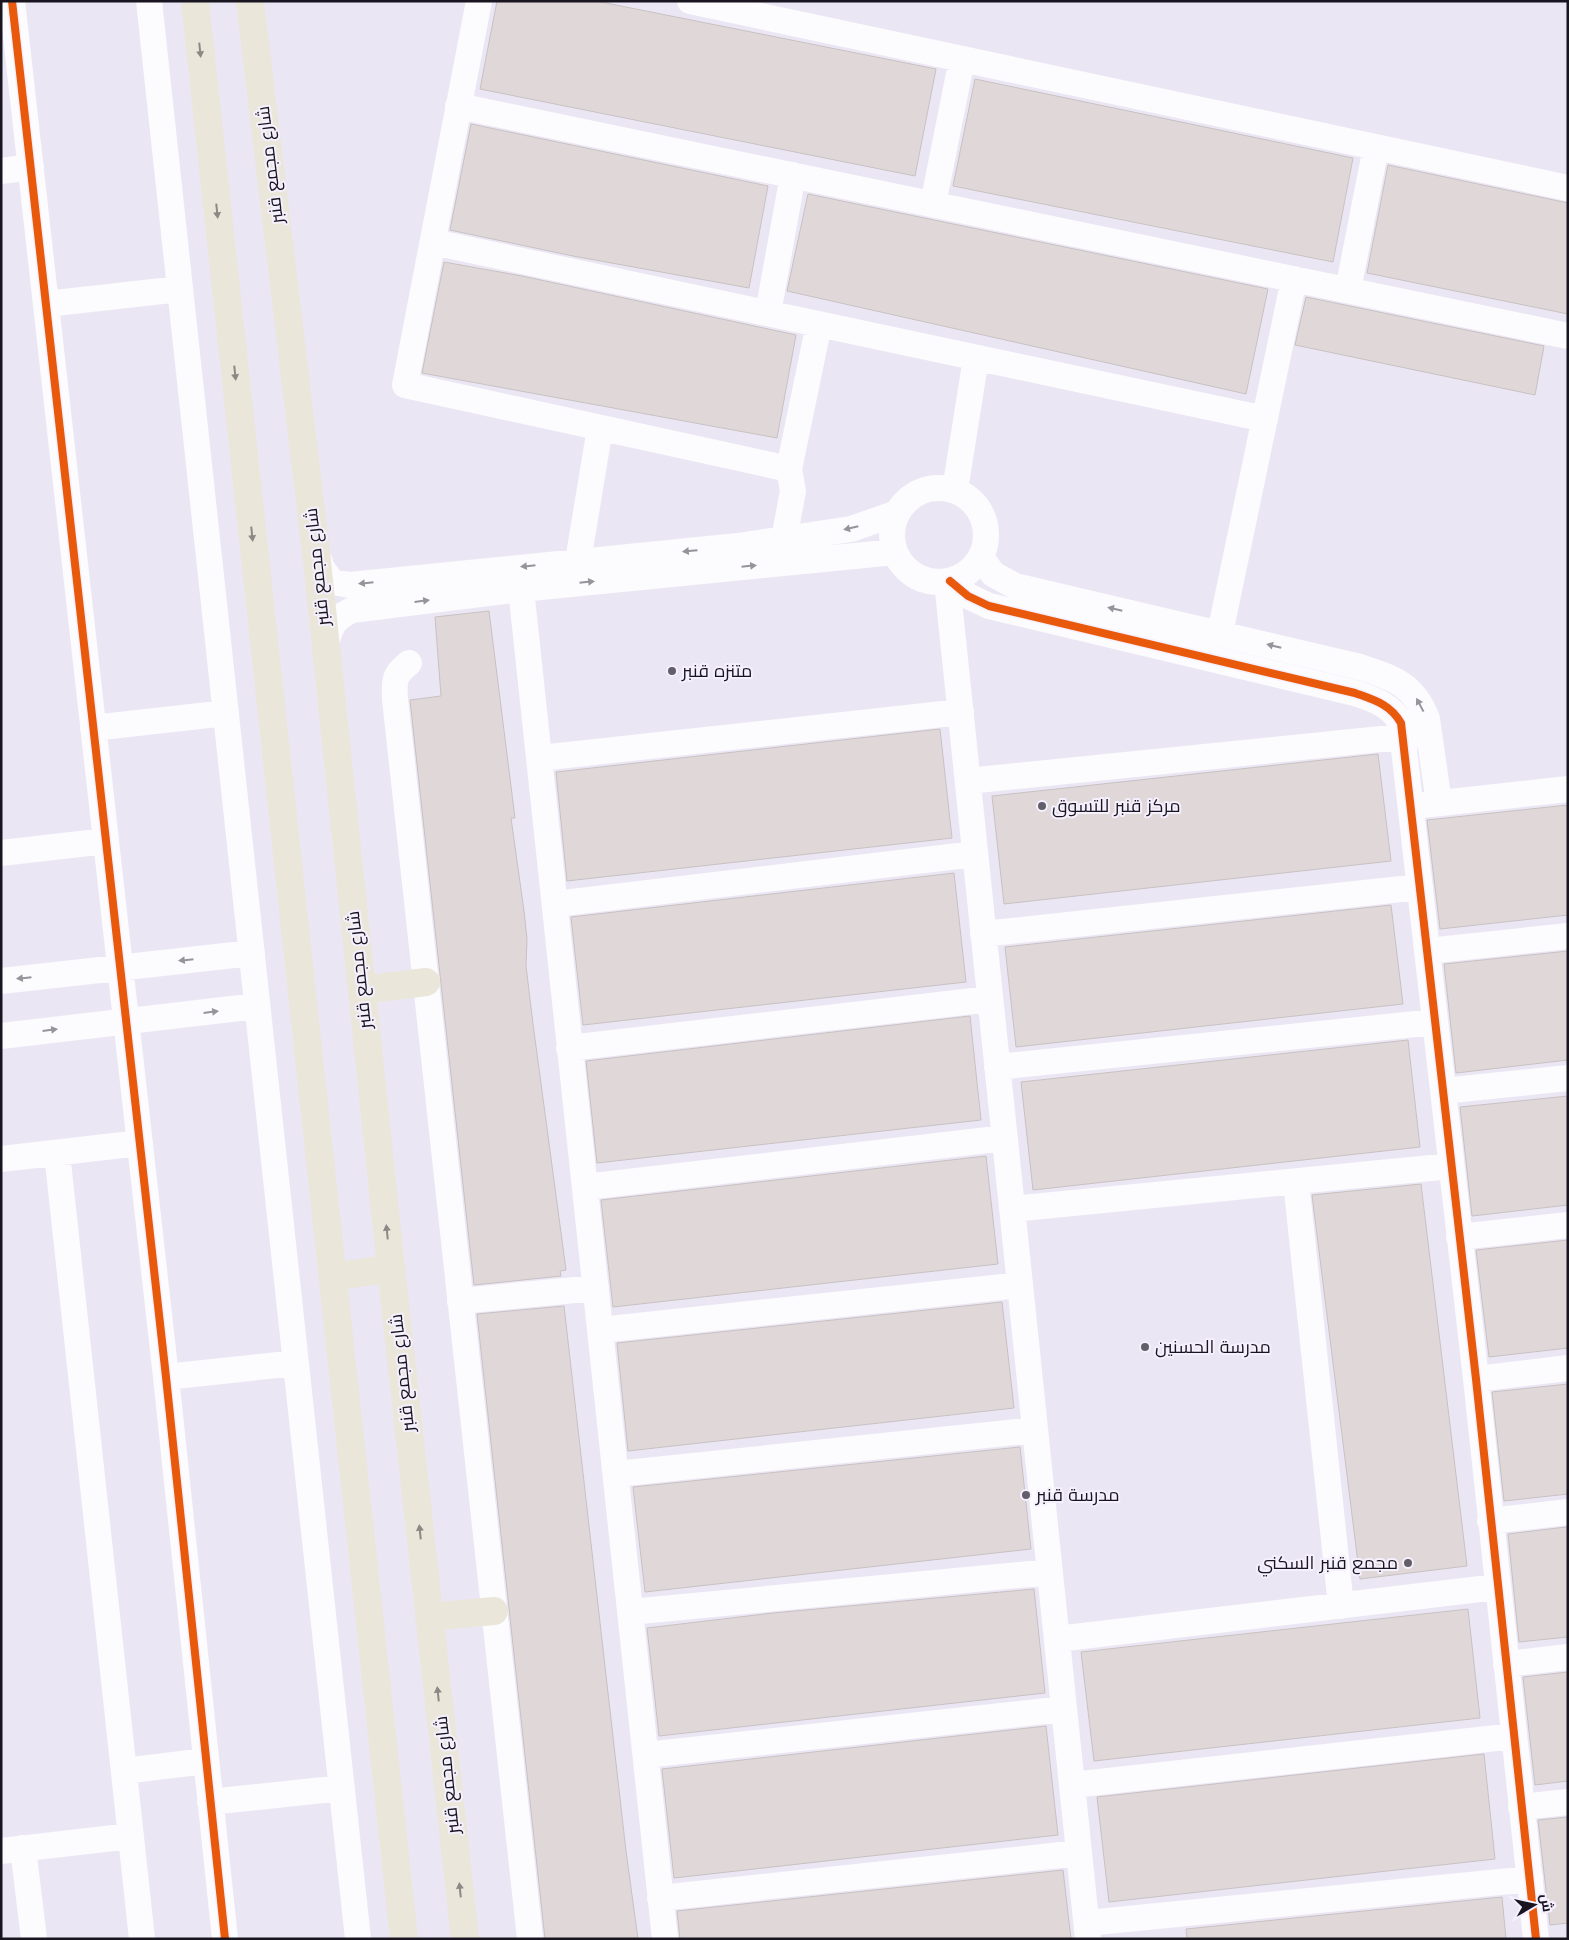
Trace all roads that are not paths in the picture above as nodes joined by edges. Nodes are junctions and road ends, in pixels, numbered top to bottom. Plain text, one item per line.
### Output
1 (12, 1) edge
2 (149, 1) edge
3 (195, 1) edge
4 (250, 1) edge
5 (479, 1) edge
6 (690, 1) edge
7 (8, 30) edge
8 (962, 59) junction
9 (458, 106) junction
10 (1376, 148) junction
11 (31, 167) junction
12 (1, 170) edge
13 (793, 175) junction
14 (1568, 188) edge
15 (933, 204) junction
16 (433, 242) junction
17 (1294, 279) junction
18 (180, 289) junction
19 (1348, 290) junction
20 (46, 304) junction
21 (768, 313) junction
22 (819, 324) junction
23 (1568, 336) edge
24 (976, 358) junction
25 (1265, 419) junction
26 (600, 428) junction
27 (789, 469) junction
28 (955, 490) junction
29 (897, 513) junction
30 (784, 539) junction
31 (316, 552) junction
32 (895, 552) junction
33 (982, 557) junction
34 (578, 561) junction
35 (658, 564) junction
36 (949, 582) junction
37 (522, 589) junction
38 (1220, 633) junction
39 (325, 646) junction
40 (409, 663) dead end
41 (1360, 667) junction
42 (1355, 693) junction
43 (960, 712) junction
44 (226, 713) junction
45 (94, 728) junction
46 (1430, 734) junction
47 (1403, 737) junction
48 (540, 758) junction
49 (968, 781) junction
50 (1568, 789) edge
51 (1439, 804) junction
52 (1411, 806) junction
53 (106, 841) junction
54 (1, 853) edge
55 (975, 854) junction
56 (1420, 887) junction
57 (555, 904) junction
58 (983, 934) junction
59 (1568, 936) edge
60 (1427, 951) junction
61 (252, 953) junction
62 (120, 967) junction
63 (1, 981) edge
64 (426, 982) junction
65 (362, 990) junction
66 (990, 999) junction
67 (257, 1006) junction
68 (126, 1021) junction
69 (1435, 1022) junction
70 (1, 1036) edge
71 (569, 1048) junction
72 (997, 1067) junction
73 (1568, 1078) edge
74 (1443, 1091) junction
75 (1005, 1138) junction
76 (140, 1143) junction
77 (58, 1153) junction
78 (1, 1159) edge
79 (1451, 1166) junction
80 (1296, 1182) junction
81 (585, 1187) junction
82 (1012, 1209) junction
83 (1568, 1225) edge
84 (1459, 1237) junction
85 (391, 1268) junction
86 (333, 1277) junction
87 (1020, 1285) junction
88 (596, 1288) junction
89 (460, 1301) junction
90 (600, 1330) junction
91 (296, 1363) junction
92 (1568, 1368) edge
93 (166, 1377) junction
94 (1476, 1379) junction
95 (1035, 1430) junction
96 (616, 1474) junction
97 (1568, 1512) edge
98 (1490, 1521) junction
99 (1050, 1572) junction
100 (1497, 1587) junction
101 (1341, 1606) junction
102 (494, 1611) junction
103 (630, 1612) junction
104 (429, 1617) junction
105 (1057, 1639) junction
106 (1568, 1657) edge
107 (1506, 1664) junction
108 (1064, 1709) junction
109 (1514, 1736) junction
110 (646, 1755) junction
111 (206, 1761) junction
112 (124, 1771) junction
113 (1072, 1785) junction
114 (342, 1788) junction
115 (210, 1802) junction
116 (1568, 1802) edge
117 (1522, 1807) junction
118 (131, 1836) junction
119 (12, 1850) edge
120 (1079, 1853) junction
121 (1530, 1879) junction
122 (660, 1898) junction
123 (1088, 1931) edge
124 (34, 1939) edge
125 (142, 1939) edge
126 (225, 1939) edge
127 (358, 1939) edge
128 (404, 1939) edge
129 (465, 1939) edge
130 (530, 1939) edge
131 (665, 1939) edge
132 (1536, 1939) edge

1 - 7 street
2 - 18 street
3 -> 86 main road
4 - 31 main road, شارع مجمع قنبر
5 - 9 street
6 - 8 street
7 - 11 street
8 - 10 street
8 - 15 street
9 - 13 street
9 - 16 street
10 - 14 street
10 - 19 street
11 - 12 street
11 - 20 street
13 - 15 street
13 - 21 street
15 - 17 street
16 - 21 street
16 - 26 street
17 - 19 street
17 - 25 street
18 - 20 street
18 - 44 street
19 - 23 street
20 - 45 street
21 - 22 street
22 - 24 street
22 - 27 street
24 - 25 street
24 - 28 street
25 - 38 street
26 - 27 street
26 - 34 street
27 - 30 street
28 - 29 street
28 - 33 street
29 -> 30 street
29 - 32 street
30 -> 35 street
34 -> 31 street
31 - 39 main road, شارع مجمع قنبر
35 -> 32 street
32 - 36 street
33 - 36 street
38 -> 33 street
34 - 35 street
37 -> 35 street
36 - 42 street
36 - 43 street
39 -> 37 street
37 - 48 street
41 -> 38 street
39 - 65 main road, شارع مجمع قنبر
40 - 64 street
41 - 42 street
46 -> 41 street
42 - 47 street
43 - 48 street
43 - 49 street
44 - 45 street
44 - 61 street
45 - 53 street
46 - 47 street
46 - 51 street
47 - 49 street
47 - 52 street
48 - 57 street
49 - 55 street
50 - 51 street
51 - 52 street
52 - 56 street
53 - 54 street
53 - 62 street
55 - 57 street
55 - 58 street
56 - 58 street
56 - 60 street
57 - 71 street
58 - 66 street
59 - 60 street
60 - 69 street
61 -> 62 street
61 - 67 street
62 -> 63 street
62 - 68 street
64 - 65 main road
64 - 89 street
85 -> 65 main road, شارع مجمع قنبر
66 - 71 street
66 - 72 street
68 -> 67 street
67 - 91 street
70 -> 68 street
68 - 76 street
69 - 72 street
69 - 74 street
71 - 81 street
72 - 75 street
73 - 74 street
74 - 79 street
75 - 81 street
75 - 82 street
76 - 77 street
76 - 93 street
77 - 78 street
77 - 112 street
79 - 80 street
79 - 84 street
80 - 82 street
80 - 101 street
81 - 88 street
82 - 87 street
83 - 84 street
84 - 94 street
85 - 86 main road
104 -> 85 main road, شارع مجمع قنبر
86 - 128 main road
87 - 90 street
87 - 95 street
88 - 89 street
88 - 90 street
89 - 102 street
90 - 96 street
91 - 93 street
91 - 114 street
92 - 94 street
93 - 111 street
94 - 98 street
95 - 96 street
95 - 99 street
96 - 103 street
97 - 98 street
98 - 100 street
99 - 103 street
99 - 105 street
100 - 101 street
100 - 107 street
101 - 105 street
102 - 104 main road
102 - 130 street
103 - 110 street
129 -> 104 main road, شارع مجمع قنبر
105 - 108 street
106 - 107 street
107 - 109 street
108 - 110 street
108 - 113 street
109 - 113 street
109 - 117 street
110 - 122 street
111 - 112 street
111 - 115 street
112 - 118 street
113 - 120 street
114 - 115 street
114 - 127 street
115 - 126 street
116 - 117 street
117 - 121 street
118 - 119 street
118 - 125 street
119 - 124 street
120 - 122 street
120 - 123 street
121 - 123 street
121 - 132 street
122 - 131 street

